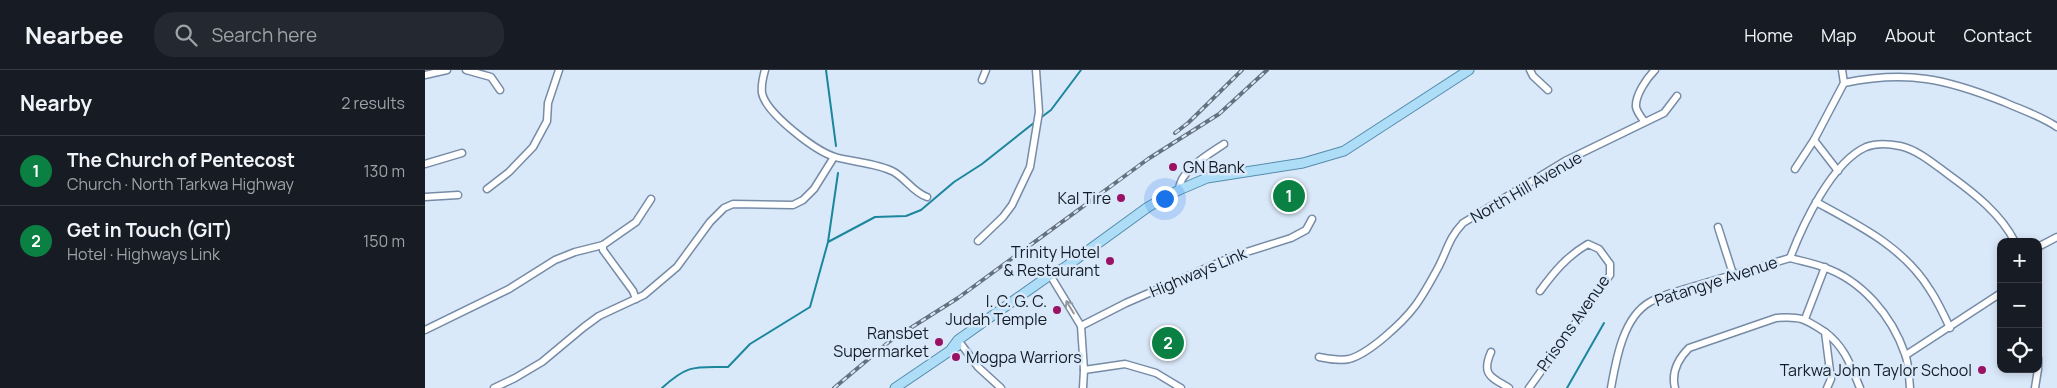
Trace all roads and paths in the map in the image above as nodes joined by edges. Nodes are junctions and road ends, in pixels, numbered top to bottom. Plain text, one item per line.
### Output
1 (447, 70) edge
2 (466, 70) edge
3 (559, 70) edge
4 (765, 70) edge
5 (986, 70) edge
6 (1036, 70) edge
7 (1469, 70) edge
8 (1530, 70) edge
9 (1655, 70) edge
10 (1842, 70) edge
11 (425, 75) edge
12 (982, 80) dead end
13 (1844, 83) junction
14 (500, 90) dead end
15 (1548, 90) dead end
16 (1677, 96) dead end
17 (1644, 121) junction
18 (2057, 127) edge
19 (1814, 140) junction
20 (1224, 144) dead end
21 (462, 153) dead end
22 (834, 157) junction
23 (425, 164) edge
24 (1795, 169) dead end
25 (1838, 172) junction
26 (487, 189) dead end
27 (1179, 190) junction
28 (459, 195) dead end
29 (425, 197) edge
30 (927, 197) dead end
31 (651, 199) dead end
32 (1815, 202) junction
33 (1312, 219) dead end
34 (1718, 227) dead end
35 (2057, 237) edge
36 (2013, 238) edge
37 (979, 240) dead end
38 (603, 245) junction
39 (2042, 245) edge
40 (1790, 258) junction
41 (1825, 267) junction
42 (1733, 274) junction
43 (1051, 277) junction
44 (1540, 291) dead end
45 (1997, 296) edge
46 (636, 299) junction
47 (1805, 319) junction
48 (1081, 326) junction
49 (1950, 328) junction
50 (425, 330) edge
51 (1825, 332) junction
52 (957, 344) junction
53 (1491, 352) dead end
54 (1906, 355) junction
55 (1319, 357) dead end
56 (1085, 370) junction
57 (2037, 373) edge
58 (494, 388) edge
59 (895, 388) edge
60 (1001, 388) edge
61 (1083, 388) edge
62 (1181, 388) edge
63 (1509, 388) edge
64 (1529, 388) edge
65 (1611, 388) edge
66 (1675, 388) edge
67 (1827, 388) edge
68 (1860, 388) edge
69 (1910, 388) edge
70 (2035, 388) edge

1 - 11 street
2 - 14 street
3 - 26 street
4 - 22 street
5 - 12 street
6 - 37 street
7 - 27 main road
8 - 15 street
9 - 17 street
10 - 13 street
13 - 18 street
13 - 19 street
16 - 17 street, North Hill Avenue
17 - 55 street, North Hill Avenue
19 - 24 street
19 - 25 street
20 - 27 street
21 - 23 street
22 - 30 street
22 - 46 street
25 - 32 street
25 - 36 street
27 - 43 main road
28 - 29 street
31 - 38 street
32 - 40 street
32 - 49 street
33 - 48 street, Highways Link
34 - 42 street
35 - 39 street
38 - 46 street
38 - 50 street
40 - 41 street
40 - 42 street, Patangye Avenue
41 - 47 street
41 - 54 street
42 - 65 street, Patangye Avenue
48 -> 43 street
43 - 52 main road
44 - 64 street, Prisons Avenue
45 - 49 street
46 - 58 street
47 - 51 street
47 - 66 street
48 - 56 street
49 - 54 street
51 - 67 street
51 - 68 street
52 - 59 main road
52 - 60 street
53 - 63 street
54 - 69 street
56 - 61 street
56 - 62 street
57 - 70 street

